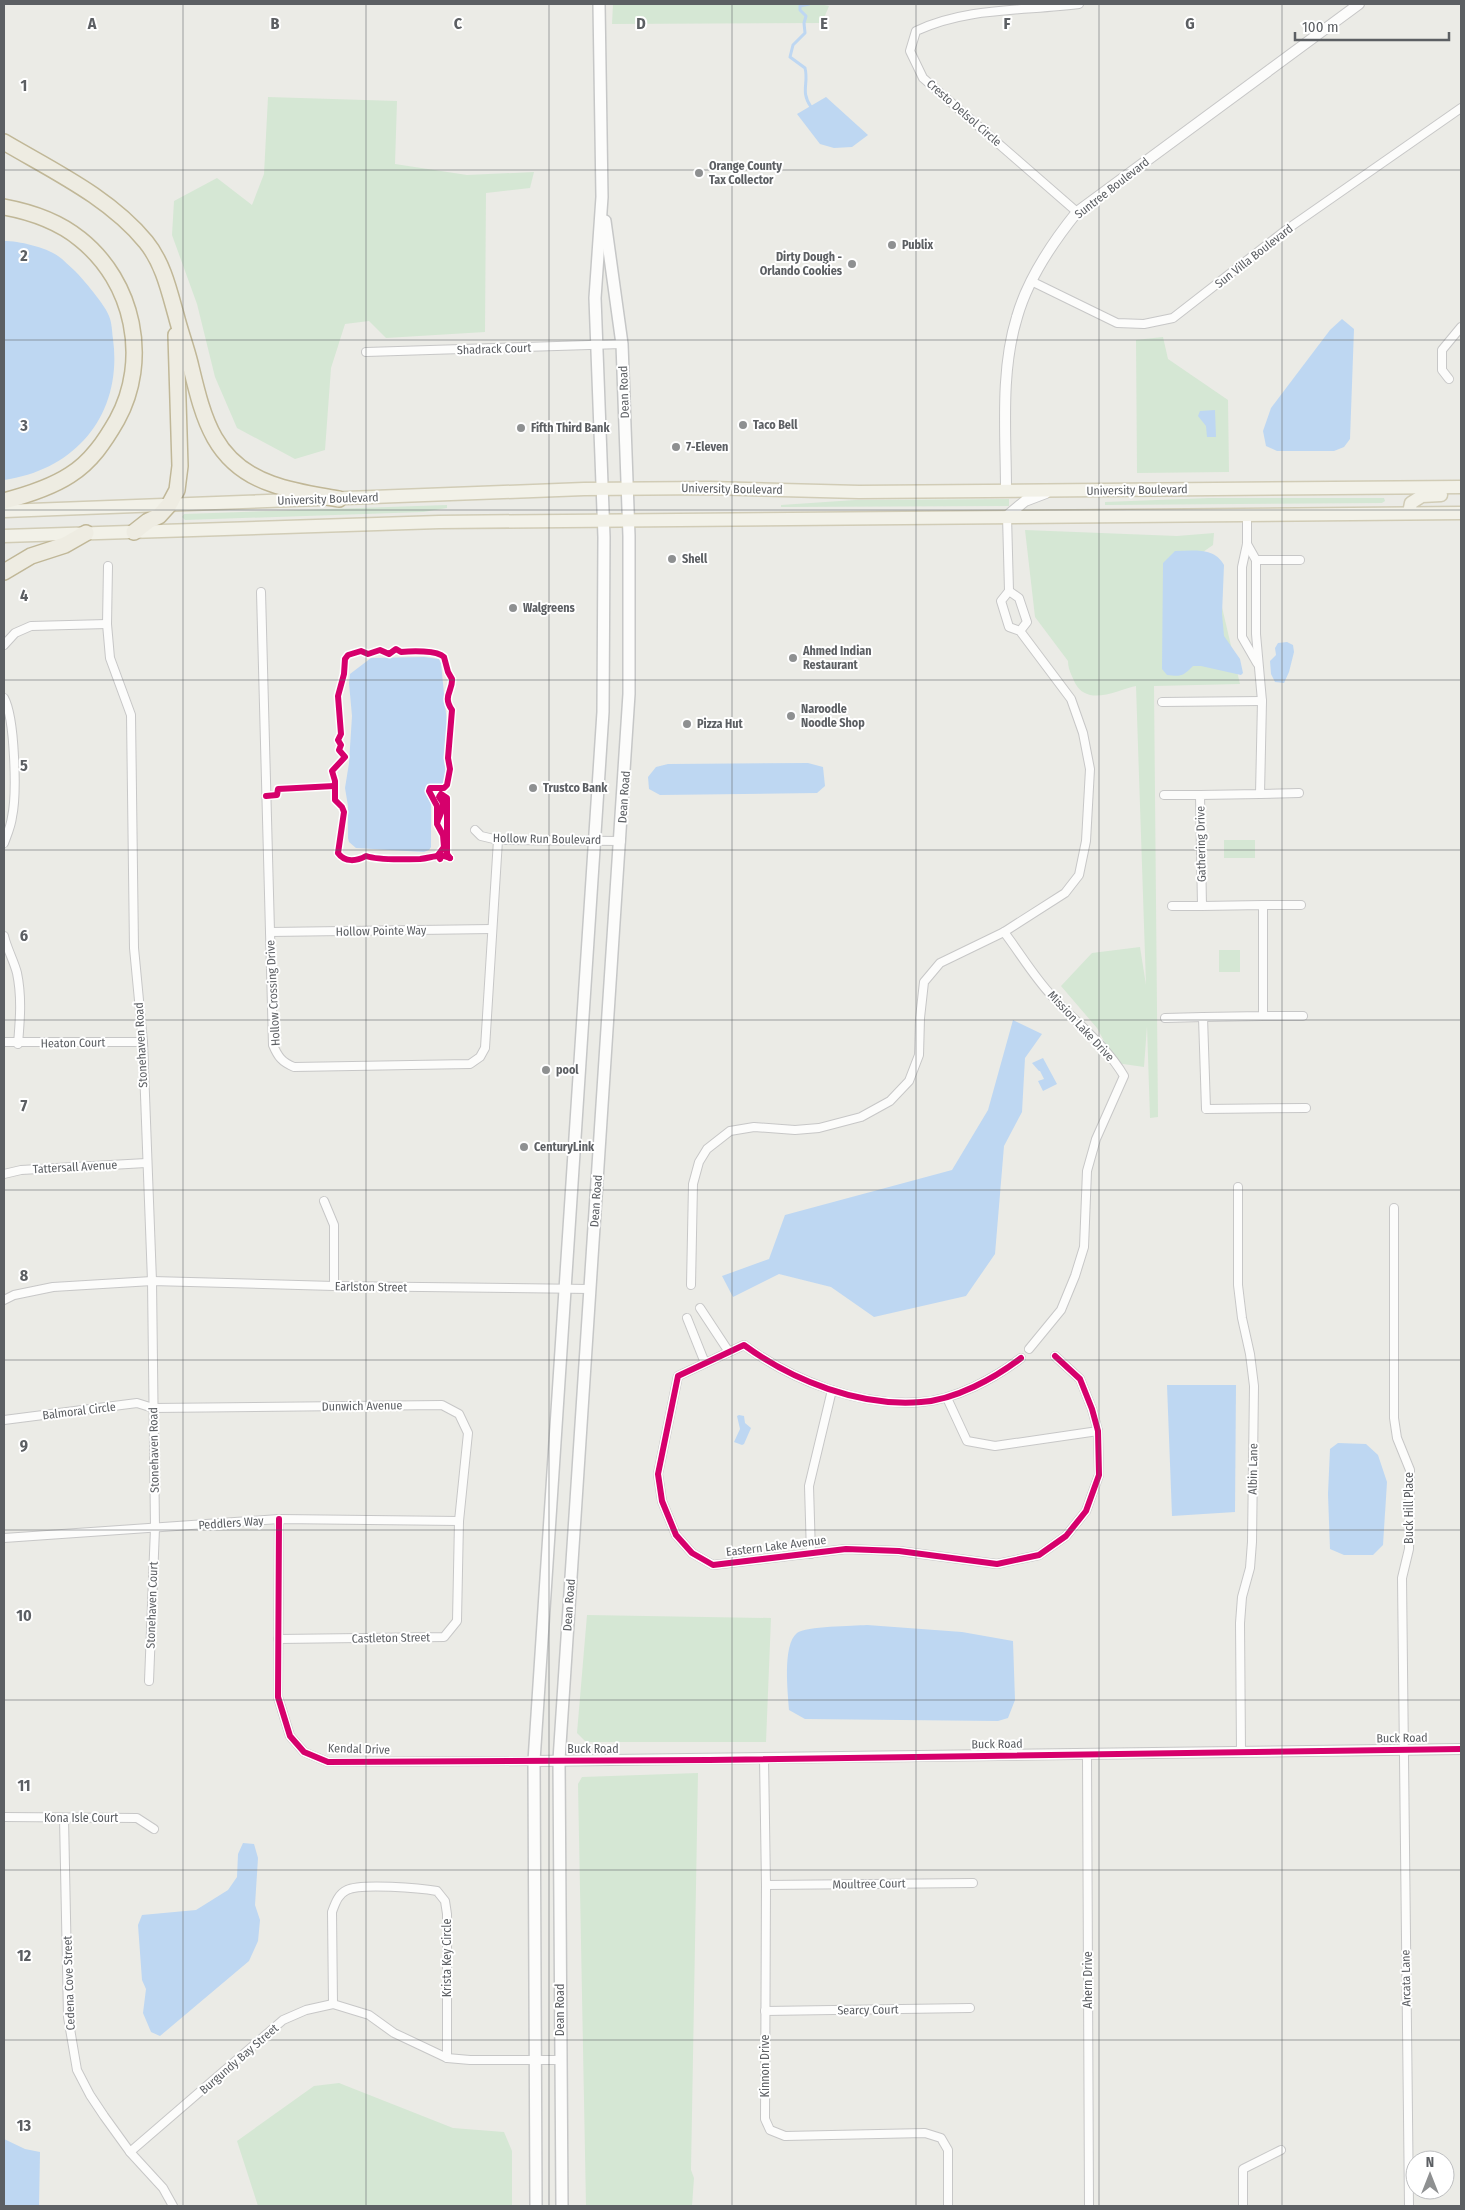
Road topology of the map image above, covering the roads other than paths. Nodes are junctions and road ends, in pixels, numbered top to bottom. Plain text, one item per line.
1 (599, 4) edge
2 (1079, 4) edge
3 (1359, 4) edge
4 (1461, 108) edge
5 (4, 142) edge
6 (602, 197) junction
7 (4, 207) edge
8 (1077, 212) junction
9 (1031, 281) junction
10 (175, 314) junction
11 (1461, 327) edge
12 (622, 344) junction
13 (597, 345) junction
14 (366, 352) dead end
15 (1449, 378) dead end
16 (1461, 487) edge
17 (602, 489) junction
18 (628, 489) junction
19 (1052, 490) junction
20 (1006, 491) junction
21 (1461, 493) edge
22 (339, 498) junction
23 (4, 501) edge
24 (169, 505) junction
25 (4, 511) edge
26 (1461, 513) edge
27 (1247, 514) junction
28 (1409, 514) junction
29 (1007, 516) junction
30 (603, 520) junction
31 (629, 520) junction
32 (134, 532) junction
33 (86, 533) junction
34 (4, 536) edge
35 (1247, 544) junction
36 (1256, 560) junction
37 (1300, 560) dead end
38 (108, 566) dead end
39 (4, 572) edge
40 (1009, 591) junction
41 (261, 592) dead end
42 (108, 624) junction
43 (1020, 630) junction
44 (4, 645) edge
45 (1258, 665) junction
46 (4, 698) edge
47 (1262, 701) junction
48 (1162, 702) dead end
49 (1299, 793) dead end
50 (1260, 794) junction
51 (1164, 795) dead end
52 (1200, 795) junction
53 (475, 830) dead end
54 (498, 840) junction
55 (596, 841) junction
56 (621, 841) junction
57 (4, 843) edge
58 (1263, 905) junction
59 (1301, 905) dead end
60 (1172, 906) dead end
61 (1202, 906) junction
62 (492, 930) junction
63 (270, 932) junction
64 (1004, 932) junction
65 (4, 936) edge
66 (1263, 1016) junction
67 (1303, 1016) dead end
68 (1203, 1017) junction
69 (1165, 1018) dead end
70 (4, 1042) edge
71 (143, 1042) junction
72 (18, 1044) junction
73 (1306, 1108) dead end
74 (146, 1163) junction
75 (4, 1174) edge
76 (1238, 1187) dead end
77 (324, 1201) dead end
78 (1394, 1208) dead end
79 (152, 1280) junction
80 (691, 1285) dead end
81 (334, 1286) junction
82 (590, 1288) junction
83 (565, 1289) junction
84 (4, 1300) edge
85 (700, 1308) dead end
86 (687, 1318) dead end
87 (1029, 1349) dead end
88 (729, 1352) junction
89 (1055, 1356) dead end
90 (1021, 1358) dead end
91 (705, 1364) junction
92 (832, 1390) junction
93 (947, 1398) junction
94 (153, 1408) junction
95 (4, 1420) edge
96 (1098, 1431) junction
97 (279, 1520) junction
98 (459, 1522) junction
99 (154, 1528) junction
100 (4, 1538) edge
101 (811, 1554) junction
102 (278, 1639) junction
103 (149, 1681) dead end
104 (1461, 1749) edge
105 (1403, 1750) junction
106 (1240, 1752) junction
107 (1087, 1754) junction
108 (764, 1758) junction
109 (559, 1760) junction
110 (534, 1761) junction
111 (4, 1817) edge
112 (64, 1818) junction
113 (154, 1829) dead end
114 (973, 1883) dead end
115 (766, 1885) junction
116 (333, 2004) junction
117 (970, 2008) dead end
118 (765, 2011) junction
119 (447, 2058) junction
120 (535, 2060) junction
121 (561, 2060) junction
122 (1281, 2150) dead end
123 (130, 2152) junction
124 (173, 2206) edge
125 (536, 2206) edge
126 (562, 2206) edge
127 (948, 2206) edge
128 (1089, 2206) edge
129 (1243, 2206) edge
130 (1409, 2206) edge

1 - 6 main road, Dean Road
2 - 8 street, Cresto Delsol Circle
3 - 8 street, Suntree Boulevard
4 - 9 street, Sun Villa Boulevard
5 - 10 highway
6 - 12 main road, Dean Road
6 - 13 main road, Dean Road
7 - 23 highway
8 - 9 street, Suntree Boulevard
9 - 20 street, Suntree Boulevard
10 - 22 highway
10 - 24 highway
11 - 15 street
12 - 13 street, Shadrack Court
12 - 18 main road, Dean Road
13 - 14 street, Shadrack Court
13 - 17 main road, Dean Road
16 - 19 main road, University Boulevard
17 - 18 main road, University Boulevard
17 - 22 main road, University Boulevard
17 - 30 main road, Dean Road
18 - 20 main road, University Boulevard
18 - 31 main road, Dean Road
19 - 20 main road, University Boulevard
19 - 29 street
21 - 28 main road
22 - 24 main road, University Boulevard
24 - 25 main road, University Boulevard
24 - 32 highway
26 - 28 main road, University Boulevard
27 - 28 main road, University Boulevard
27 - 29 main road, University Boulevard
27 - 35 street
29 - 31 main road, University Boulevard
29 - 40 street
30 - 31 main road, University Boulevard
30 - 32 main road, University Boulevard
30 - 55 main road, Dean Road
31 - 56 main road, Dean Road
32 - 33 main road, University Boulevard
33 - 34 main road, University Boulevard
33 - 39 highway
35 - 36 street
35 - 45 street
36 - 37 street
36 - 45 street
38 - 42 street, Stonehaven Road
40 - 43 street
40 - 43 street
41 - 63 street, Hollow Crossing Drive
42 - 44 street
42 - 71 street, Stonehaven Road
43 - 64 street
45 - 47 street
46 - 57 street
47 - 48 street
47 - 50 street
49 - 50 street, Gathering Drive
50 - 52 street, Gathering Drive
51 - 52 street
52 - 61 street, Gathering Drive
53 - 54 street, Hollow Run Boulevard
54 - 55 street, Hollow Run Boulevard
54 - 62 street, Hollow Crossing Drive
55 - 56 street, Hollow Run Boulevard
55 - 83 main road, Dean Road
56 - 82 main road, Dean Road
58 - 59 street
58 - 61 street
58 - 66 street
60 - 61 street
62 - 63 street, Hollow Pointe Way
62 - 63 street, Hollow Crossing Drive
64 - 80 street
64 - 87 street, Mission Lake Drive
65 - 72 street
66 - 67 street
66 - 68 street
68 - 69 street
68 - 73 street
70 - 72 street, Heaton Court
71 - 72 street, Heaton Court
71 - 74 street, Stonehaven Road
74 - 75 street, Tattersall Avenue
74 - 79 street, Stonehaven Road
76 - 106 street, Albin Lane
77 - 81 street
78 - 105 street, Buck Hill Place
79 - 81 street, Earlston Street
79 - 84 street
79 - 94 street, Stonehaven Road
81 - 83 street, Earlston Street
82 - 83 street, Earlston Street
82 - 109 main road, Dean Road
83 - 110 main road, Dean Road
85 - 88 street
86 - 91 street
88 - 91 street, Eastern Lake Avenue
88 - 92 street, Eastern Lake Avenue
89 - 96 street, Eastern Lake Avenue
90 - 93 street, Eastern Lake Avenue
91 - 101 street, Eastern Lake Avenue
92 - 93 street, Eastern Lake Avenue
92 - 101 street
93 - 96 street
94 - 95 street, Balmoral Circle
94 - 98 street, Dunwich Avenue
94 - 99 street, Stonehaven Road
96 - 101 street, Eastern Lake Avenue
97 - 98 street, Peddlers Way
97 - 99 street, Peddlers Way
97 - 102 street, Kendal Drive
98 - 102 street, Castleton Street
99 - 100 street, Peddlers Way
99 - 103 street, Stonehaven Court
102 - 110 street, Kendal Drive
104 - 105 street, Buck Road
105 - 106 street, Buck Road
105 - 130 street, Arcata Lane
106 - 107 street, Buck Road
107 - 108 street, Buck Road
107 - 128 street, Ahern Drive
108 - 109 street, Buck Road
108 - 115 street, Kinnon Drive
109 - 110 street, Buck Road
109 - 121 main road, Dean Road
110 - 120 main road, Dean Road
111 - 112 street, Kona Isle Court
112 - 113 street, Kona Isle Court
112 - 123 street, Cedena Cove Street
114 - 115 street, Moultree Court
115 - 118 street, Kinnon Drive
116 - 119 street, Burgundy Bay Street
116 - 119 street, Krista Key Circle
116 - 123 street, Burgundy Bay Street
117 - 118 street, Searcy Court
118 - 127 street, Kinnon Drive
119 - 120 street, Burgundy Bay Street
120 - 121 street, Burgundy Bay Street
120 - 125 main road, Dean Road
121 - 126 main road, Dean Road
122 - 129 street
123 - 124 street, Cedena Cove Street

